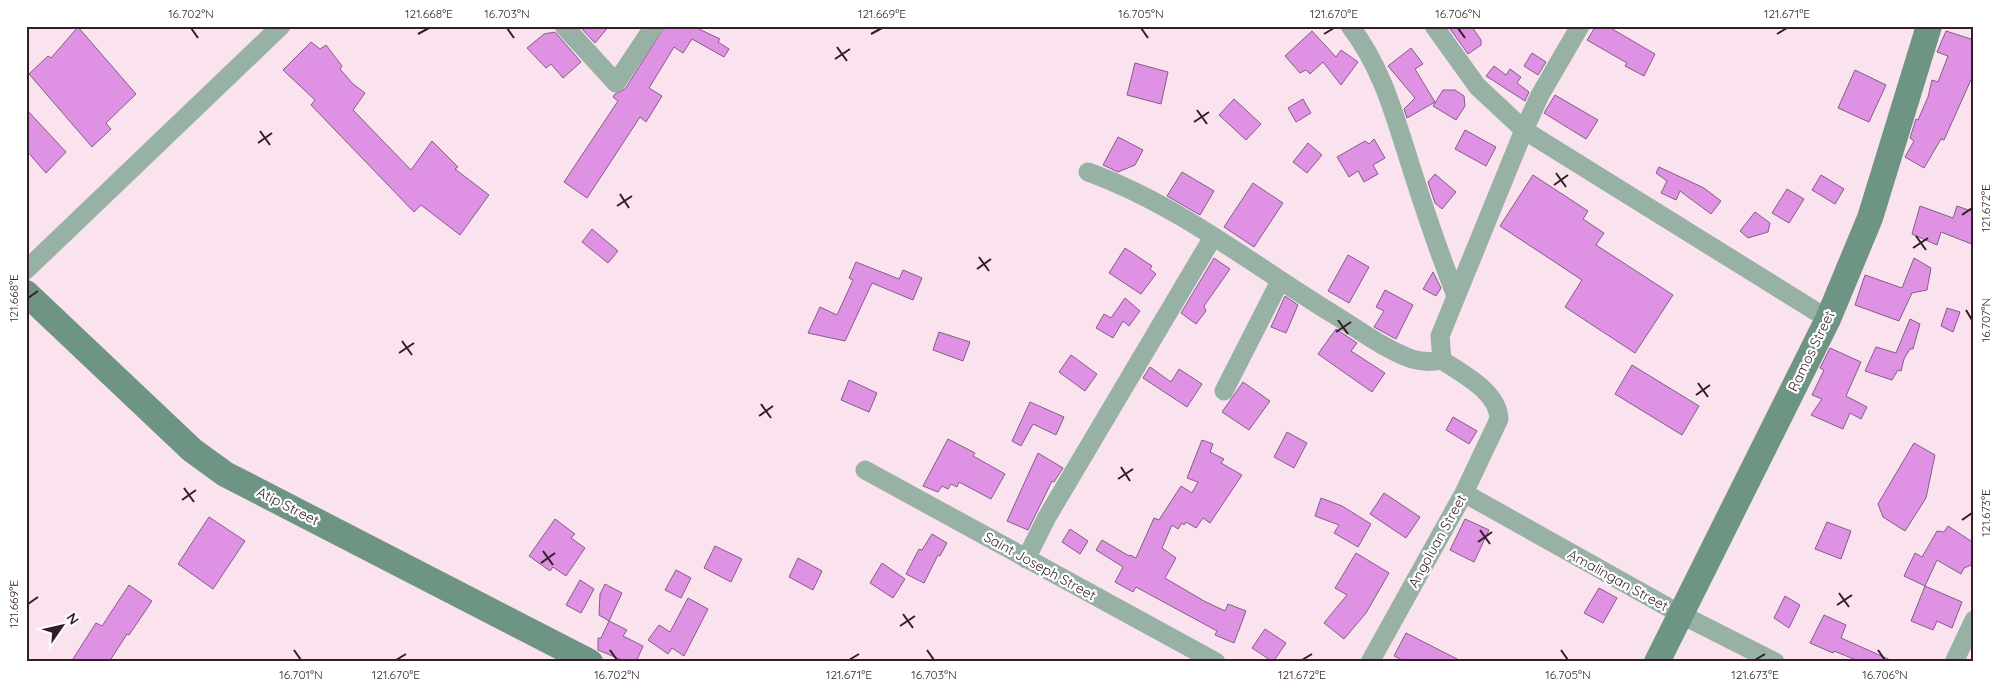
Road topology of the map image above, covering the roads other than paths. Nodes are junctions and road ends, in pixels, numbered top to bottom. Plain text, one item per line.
1 (281, 26) edge
2 (564, 26) edge
3 (654, 26) edge
4 (1350, 26) edge
5 (1434, 26) edge
6 (1580, 26) edge
7 (1929, 26) edge
8 (1524, 130) junction
9 (1088, 172) dead end
10 (1213, 237) junction
11 (26, 270) edge
12 (1280, 280) junction
13 (26, 293) edge
14 (1456, 296) junction
15 (1828, 319) junction
16 (1442, 360) junction
17 (1224, 391) dead end
18 (865, 470) dead end
19 (1464, 493) junction
20 (1026, 559) junction
21 (1680, 614) junction
22 (1974, 620) edge
23 (590, 662) edge
24 (1216, 662) edge
25 (1370, 662) edge
26 (1657, 662) edge
27 (1775, 662) edge
28 (1954, 662) edge

1 - 11 street
2 - 3 street
4 - 14 street
5 - 8 street
6 - 8 street
7 - 15 main road, Ramos Street
8 - 14 street
8 - 15 street
9 - 10 street
10 - 12 street
10 - 20 street
12 - 16 street
12 - 17 street
13 - 23 main road, Atip Street
14 - 16 street
15 - 21 main road, Ramos Street
16 - 19 street, Angoluan Street
18 - 20 street, Saint Joseph Street
19 - 21 street, Amalingan Street
19 - 25 street, Angoluan Street
20 - 24 street, Saint Joseph Street
21 - 26 main road, Ramos Street
21 - 27 street, Amalingan Street
22 - 28 street

